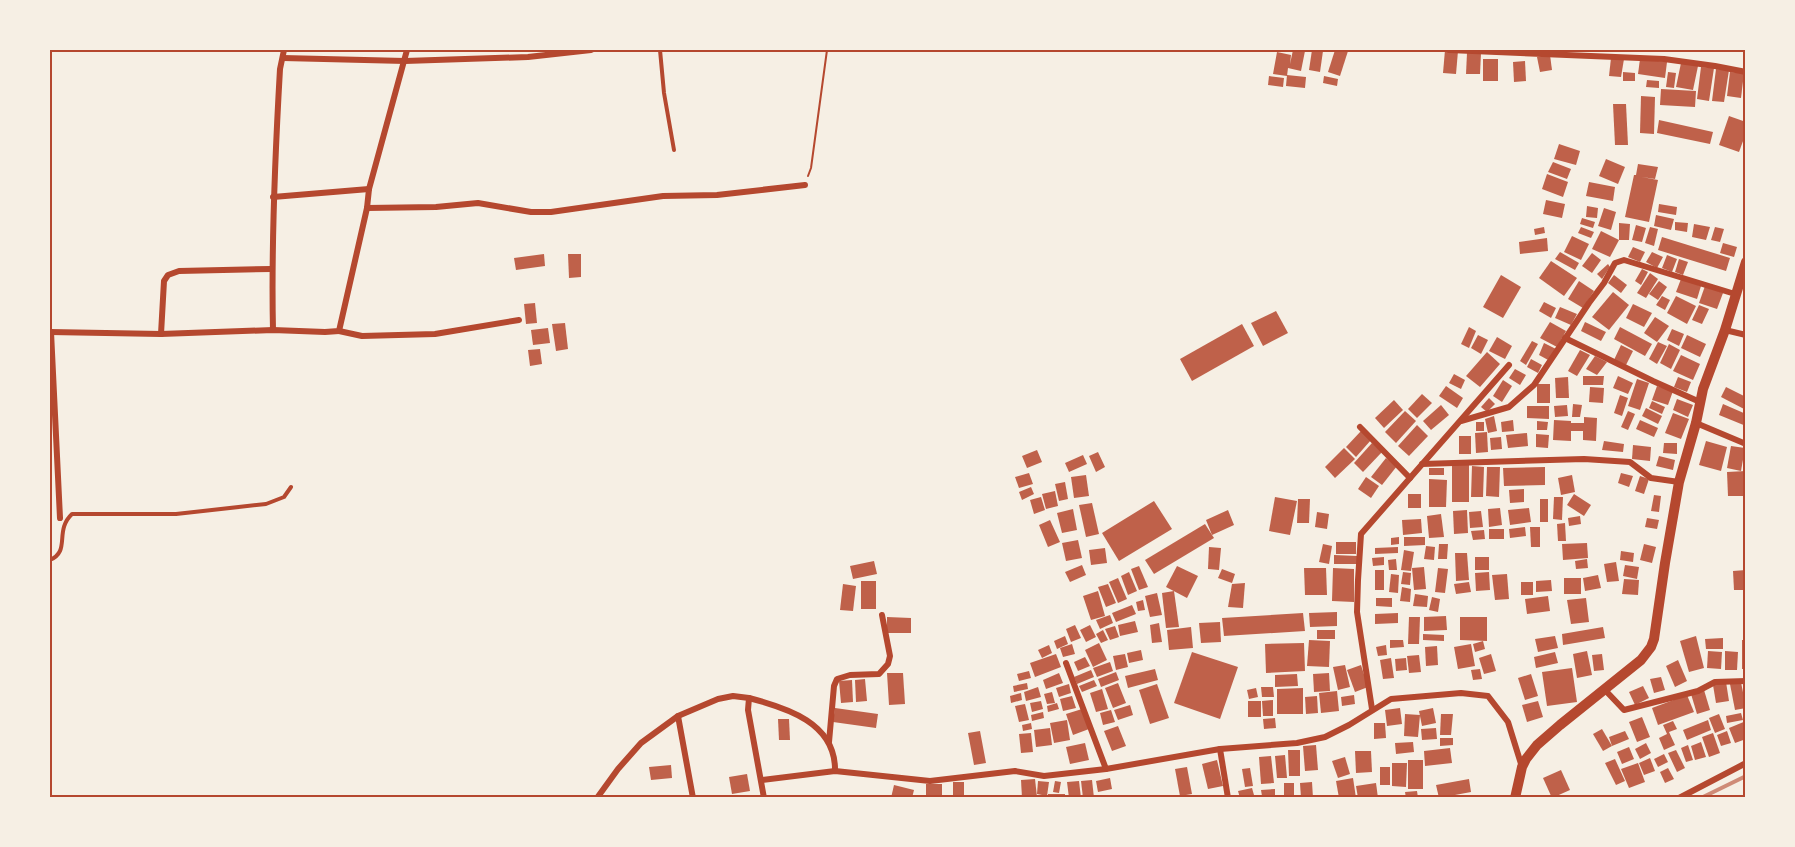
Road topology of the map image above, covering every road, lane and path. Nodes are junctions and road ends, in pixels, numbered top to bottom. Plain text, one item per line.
1 (284, 50) edge
2 (407, 50) edge
3 (591, 50) edge
4 (660, 50) edge
5 (827, 50) edge
6 (1449, 50) edge
7 (283, 58) junction
8 (405, 62) junction
9 (1746, 72) edge
10 (674, 150) dead end
11 (805, 185) joint
12 (369, 189) junction
13 (273, 197) junction
14 (367, 208) junction
15 (1746, 262) edge
16 (271, 269) junction
17 (1735, 294) junction
18 (519, 320) dead end
19 (273, 330) junction
20 (339, 330) junction
21 (1725, 330) junction
22 (50, 332) edge
23 (161, 334) junction
24 (1746, 335) edge
25 (1565, 338) junction
26 (1509, 365) dead end
27 (1700, 402) junction
28 (1460, 421) junction
29 (1696, 423) junction
30 (1360, 427) dead end
31 (1746, 444) edge
32 (50, 458) edge
33 (58, 458) junction
34 (1422, 464) junction
35 (1410, 478) junction
36 (1680, 482) junction
37 (291, 487) dead end
38 (60, 518) dead end
39 (50, 560) edge
40 (882, 615) dead end
41 (1066, 663) dead end
42 (1746, 681) edge
43 (1605, 690) junction
44 (749, 698) junction
45 (1372, 709) junction
46 (678, 716) junction
47 (829, 742) junction
48 (1220, 749) junction
49 (1746, 763) edge
50 (1522, 767) junction
51 (1106, 769) junction
52 (835, 771) junction
53 (762, 780) junction
54 (597, 798) edge
55 (693, 798) edge
56 (764, 798) edge
57 (1228, 798) edge
58 (1515, 798) edge
59 (1678, 798) edge

1 - 7 street
2 - 8 street
3 - 8 street
4 - 10 lane
5 - 11 path
6 - 9 street
7 - 8 street
7 - 13 street
8 - 12 street
11 - 14 street
12 - 13 street
12 - 14 street
13 - 16 street
14 - 20 street
15 - 17 main road
16 - 19 street
16 - 23 street
17 - 21 main road
17 - 25 street
18 - 20 street
19 - 20 street
19 - 23 street
21 - 24 street
21 - 27 main road
22 - 23 street
22 - 33 street
25 - 27 street
25 - 28 street
26 - 28 street
27 - 29 main road
28 - 34 street
29 - 31 street
29 - 36 main road
30 - 35 street
32 - 33 street
33 - 38 street
34 - 35 street
34 - 36 street
35 - 45 street
36 - 43 main road
37 - 39 lane
40 - 47 street
41 - 51 street
42 - 43 street
43 - 50 main road
44 - 46 street
44 - 47 street
44 - 53 street
45 - 48 street
45 - 50 street
46 - 54 street
46 - 55 street
47 - 52 street
48 - 51 street
48 - 57 street
49 - 59 street
50 - 58 main road
51 - 52 street
52 - 53 street
53 - 56 street

